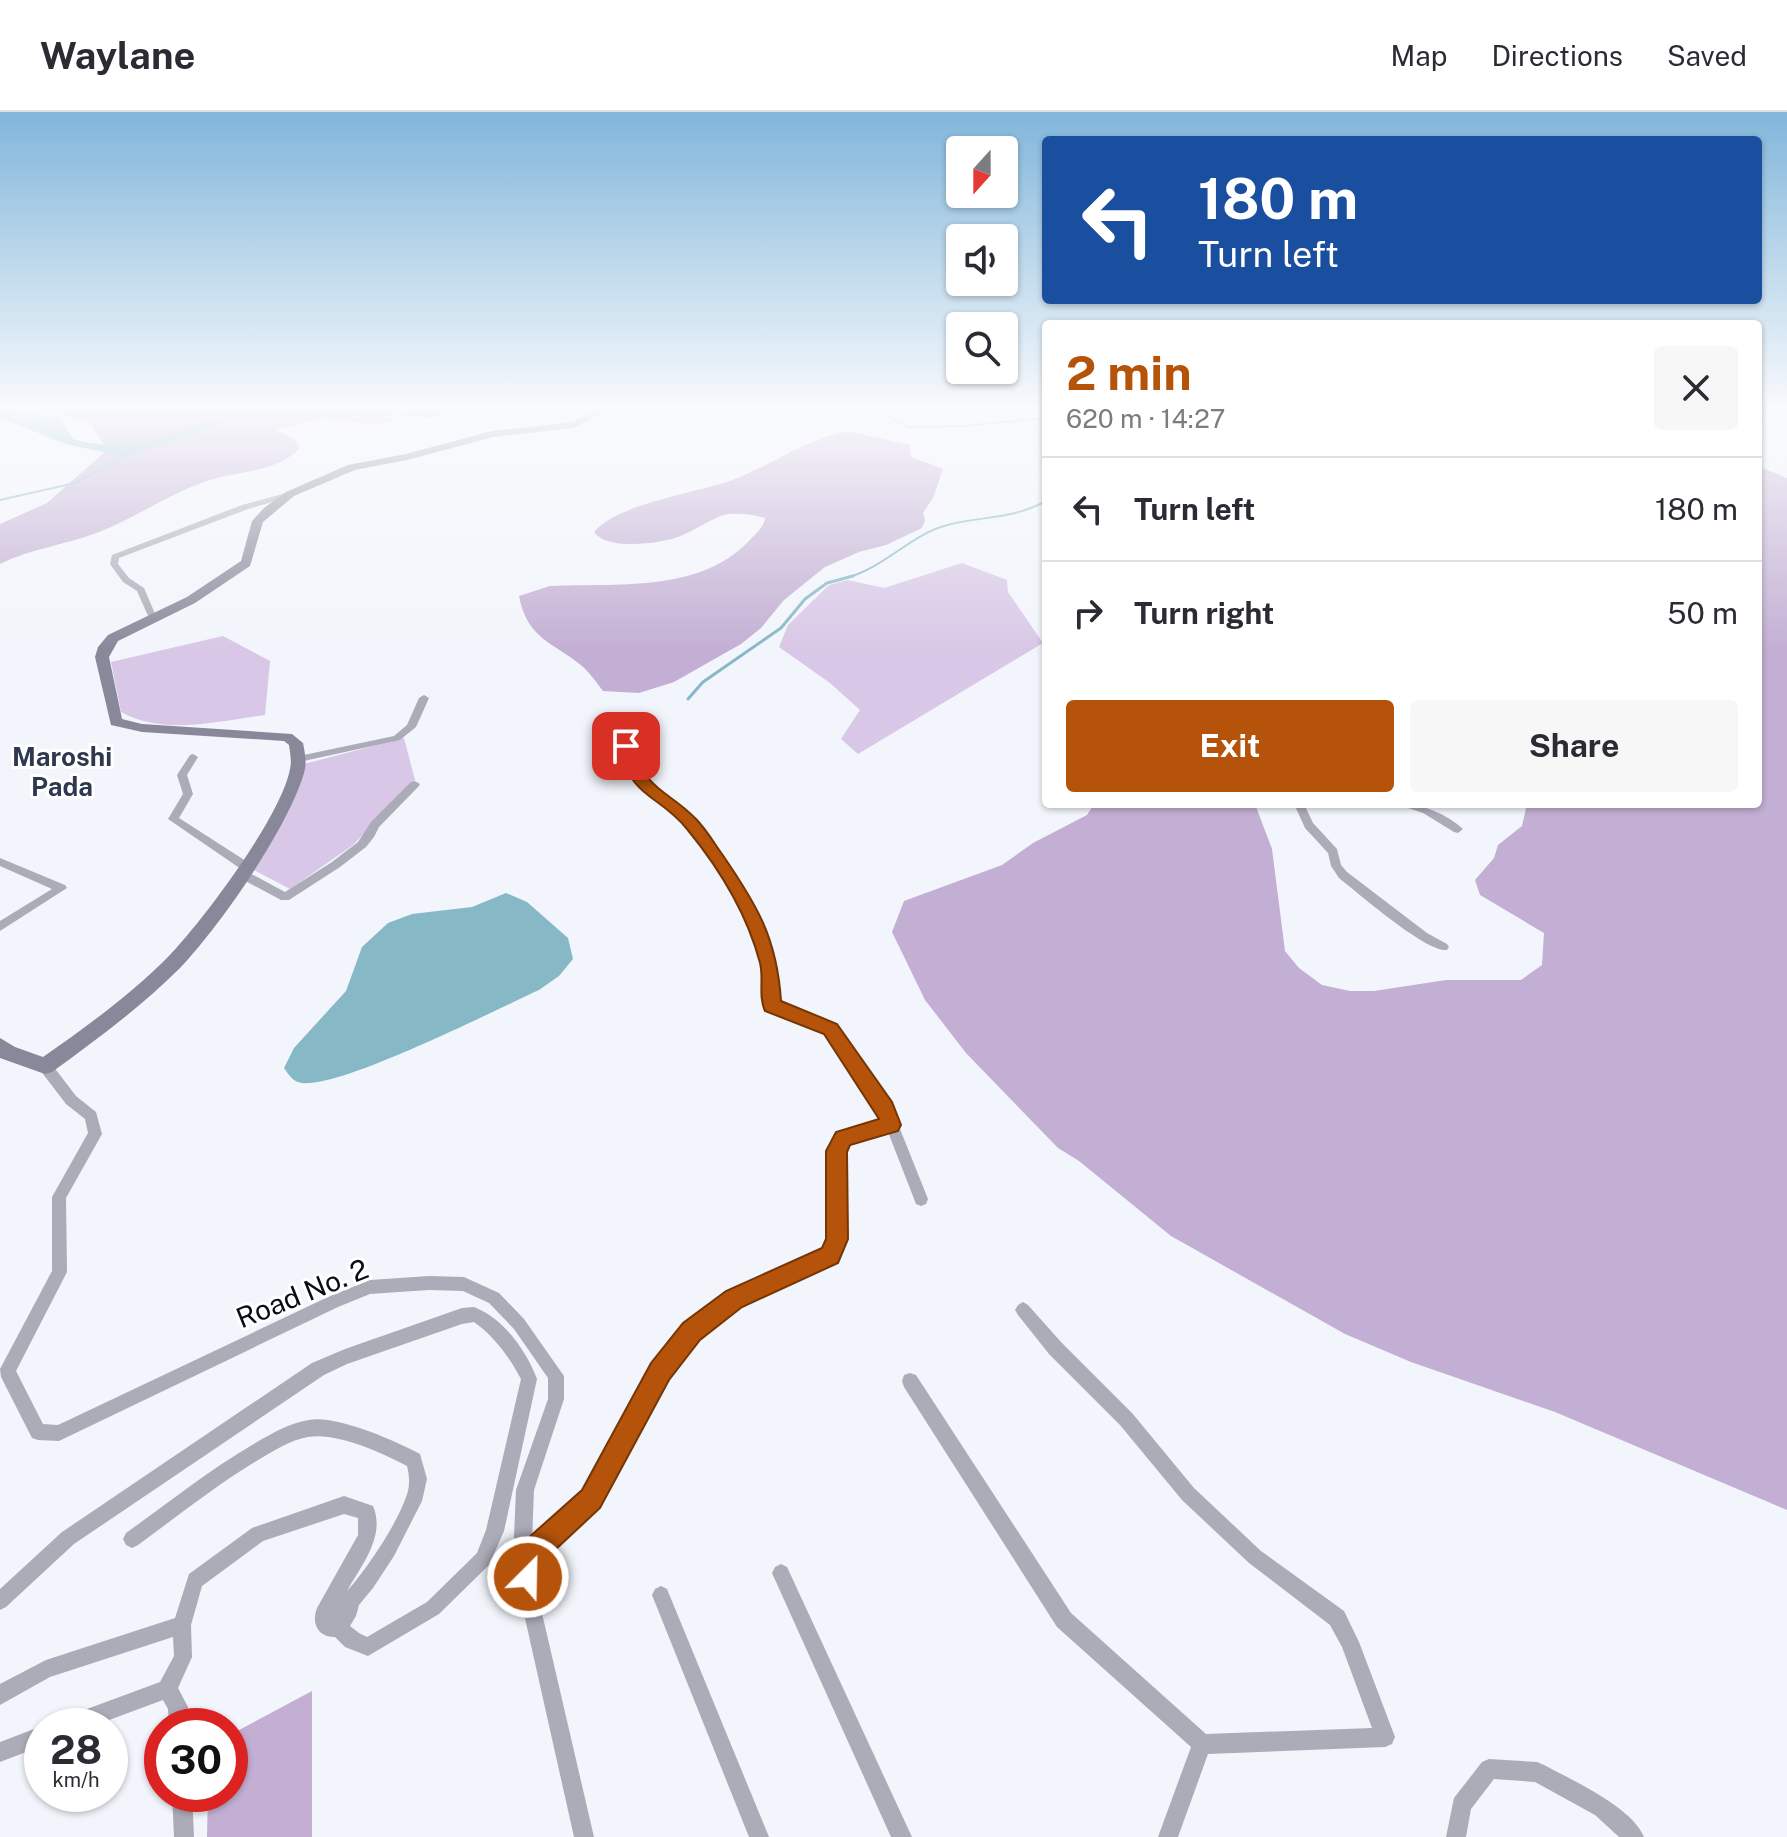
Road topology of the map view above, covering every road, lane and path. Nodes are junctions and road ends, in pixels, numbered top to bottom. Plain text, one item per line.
1 (301, 490) edge
2 (290, 494) junction
3 (152, 616) junction
4 (424, 698) dead end
5 (626, 746) dead end
6 (193, 757) dead end
7 (299, 759) junction
8 (415, 784) dead end
9 (1301, 808) edge
10 (1418, 808) edge
11 (1458, 829) dead end
12 (0, 862) edge
13 (242, 870) junction
14 (0, 927) edge
15 (1443, 947) dead end
16 (0, 1046) edge
17 (45, 1066) junction
18 (891, 1125) junction
19 (921, 1199) dead end
20 (1023, 1310) dead end
21 (910, 1381) dead end
22 (132, 1539) dead end
23 (527, 1558) junction
24 (781, 1573) dead end
25 (661, 1595) dead end
26 (0, 1601) edge
27 (342, 1601) junction
28 (182, 1625) junction
29 (167, 1689) junction
30 (0, 1695) edge
31 (116, 1708) edge
32 (178, 1708) edge
33 (24, 1743) edge
34 (1202, 1744) junction
35 (0, 1752) edge
36 (183, 1812) edge
37 (184, 1837) edge
38 (584, 1837) edge
39 (759, 1837) edge
40 (902, 1837) edge
41 (1168, 1837) edge
42 (1456, 1837) edge
43 (1634, 1837) edge

1 - 2 street
2 - 3 street
2 - 3 street
3 - 7 street
4 - 7 street
5 - 18 street
6 - 13 street
7 - 13 street
8 - 13 street
9 - 15 street
10 - 11 street
12 - 14 street
13 - 17 street
16 - 17 street
17 - 23 street, Road No. 2
18 - 19 street
18 - 23 street
20 - 34 street
21 - 34 street
22 - 27 street
23 - 38 street, Road No. 2
24 - 40 street
25 - 39 street
26 - 27 street
27 - 28 street
28 - 29 street
28 - 30 street
29 - 31 street
29 - 32 street
33 - 35 street
34 - 41 street
36 - 37 street
42 - 43 street

